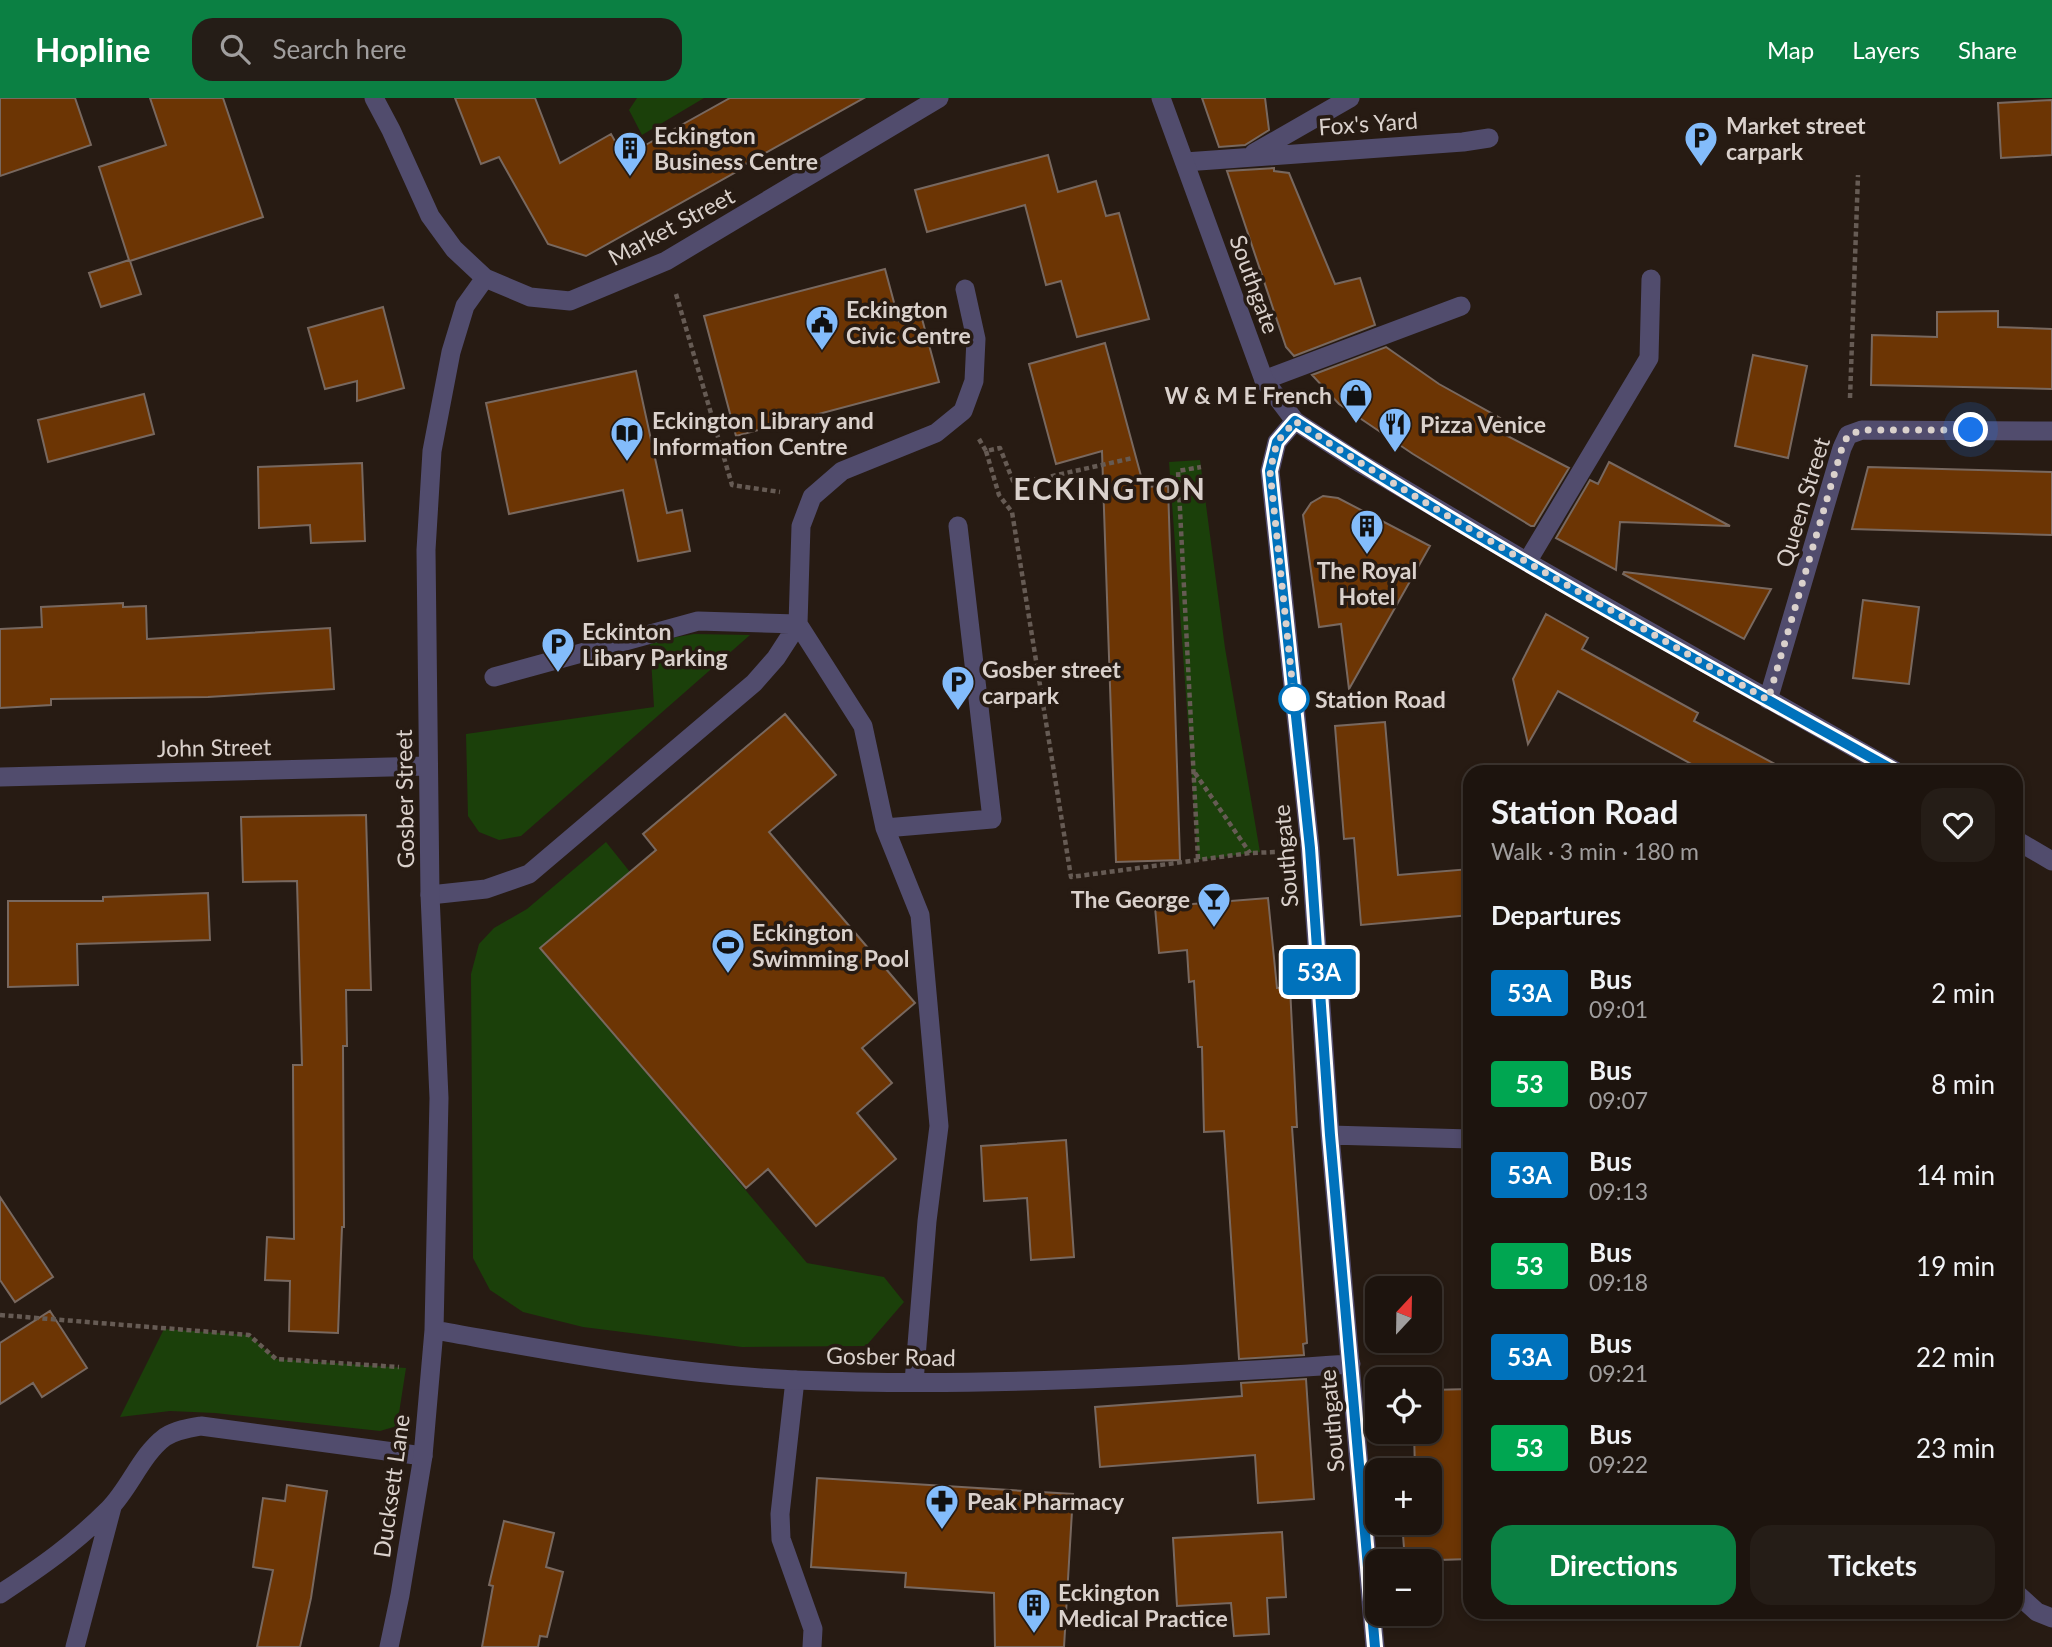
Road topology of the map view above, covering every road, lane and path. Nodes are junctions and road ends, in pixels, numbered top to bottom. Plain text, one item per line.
1 (374, 98) edge
2 (939, 98) edge
3 (1161, 98) edge
4 (1350, 98) edge
5 (1489, 138) dead end
6 (1250, 155) junction
7 (1185, 162) junction
8 (1858, 175) dead end
9 (666, 261) junction
10 (485, 278) junction
11 (1651, 279) dead end
12 (965, 289) dead end
13 (1461, 306) dead end
14 (1264, 380) junction
15 (963, 411) junction
16 (1295, 421) junction
17 (2052, 431) edge
18 (1848, 435) junction
19 (986, 451) junction
20 (1133, 458) dead end
21 (1201, 467) dead end
22 (812, 496) junction
23 (958, 526) dead end
24 (1527, 562) junction
25 (798, 624) junction
26 (494, 677) dead end
27 (1768, 700) junction
28 (1884, 765) edge
29 (428, 766) junction
30 (1194, 771) junction
31 (0, 777) edge
32 (885, 828) junction
33 (2023, 844) edge
34 (1310, 848) junction
35 (1250, 853) junction
36 (1198, 860) junction
37 (2052, 861) edge
38 (429, 895) junction
39 (1330, 1135) junction
40 (1463, 1139) edge
41 (0, 1315) edge
42 (434, 1330) junction
43 (1351, 1364) junction
44 (431, 1369) junction
45 (795, 1380) junction
46 (914, 1382) junction
47 (423, 1456) junction
48 (112, 1507) junction
49 (0, 1594) edge
50 (2023, 1599) edge
51 (2052, 1618) edge
52 (75, 1647) edge
53 (389, 1647) edge
54 (812, 1647) edge
55 (1375, 1647) edge

1 - 10 street, Market Street
2 - 9 street, Market Street
3 - 7 street, Southgate
4 - 6 street, Fox's Yard
5 - 6 street, Fox's Yard
6 - 7 street, Fox's Yard
7 - 14 street, Southgate
8 - 18 path
9 - 10 street, Market Street
9 - 22 path
10 - 29 street, Gosber Street
11 - 24 street
12 - 15 street
13 - 14 street
14 - 16 street, Southgate
15 - 19 path
15 - 22 street
16 - 24 street
16 - 34 street, Southgate
17 - 18 street, Queen Street
18 - 27 street, Queen Street
19 - 20 path
19 - 36 path
21 - 30 path
22 - 25 street
23 - 32 street
24 - 27 street
25 - 26 street
25 - 32 street
25 - 38 street
27 - 28 street
29 - 31 street, John Street
29 - 38 street, Gosber Street
30 - 35 path
30 - 36 path
32 - 46 street
33 - 37 street
34 - 35 path
34 - 39 street, Southgate
35 - 36 path
38 - 42 street, Gosber Street
39 - 40 street
39 - 43 street, Southgate
41 - 44 path
42 - 44 street, Ducksett Lane
42 - 45 street, Gosber Road
43 - 46 street, Gosber Road
43 - 55 street, Southgate
44 - 47 street, Ducksett Lane
45 - 46 street, Gosber Road
45 - 54 street
47 - 48 street
47 - 53 street, Ducksett Lane
48 - 49 street
48 - 52 street
50 - 51 street

